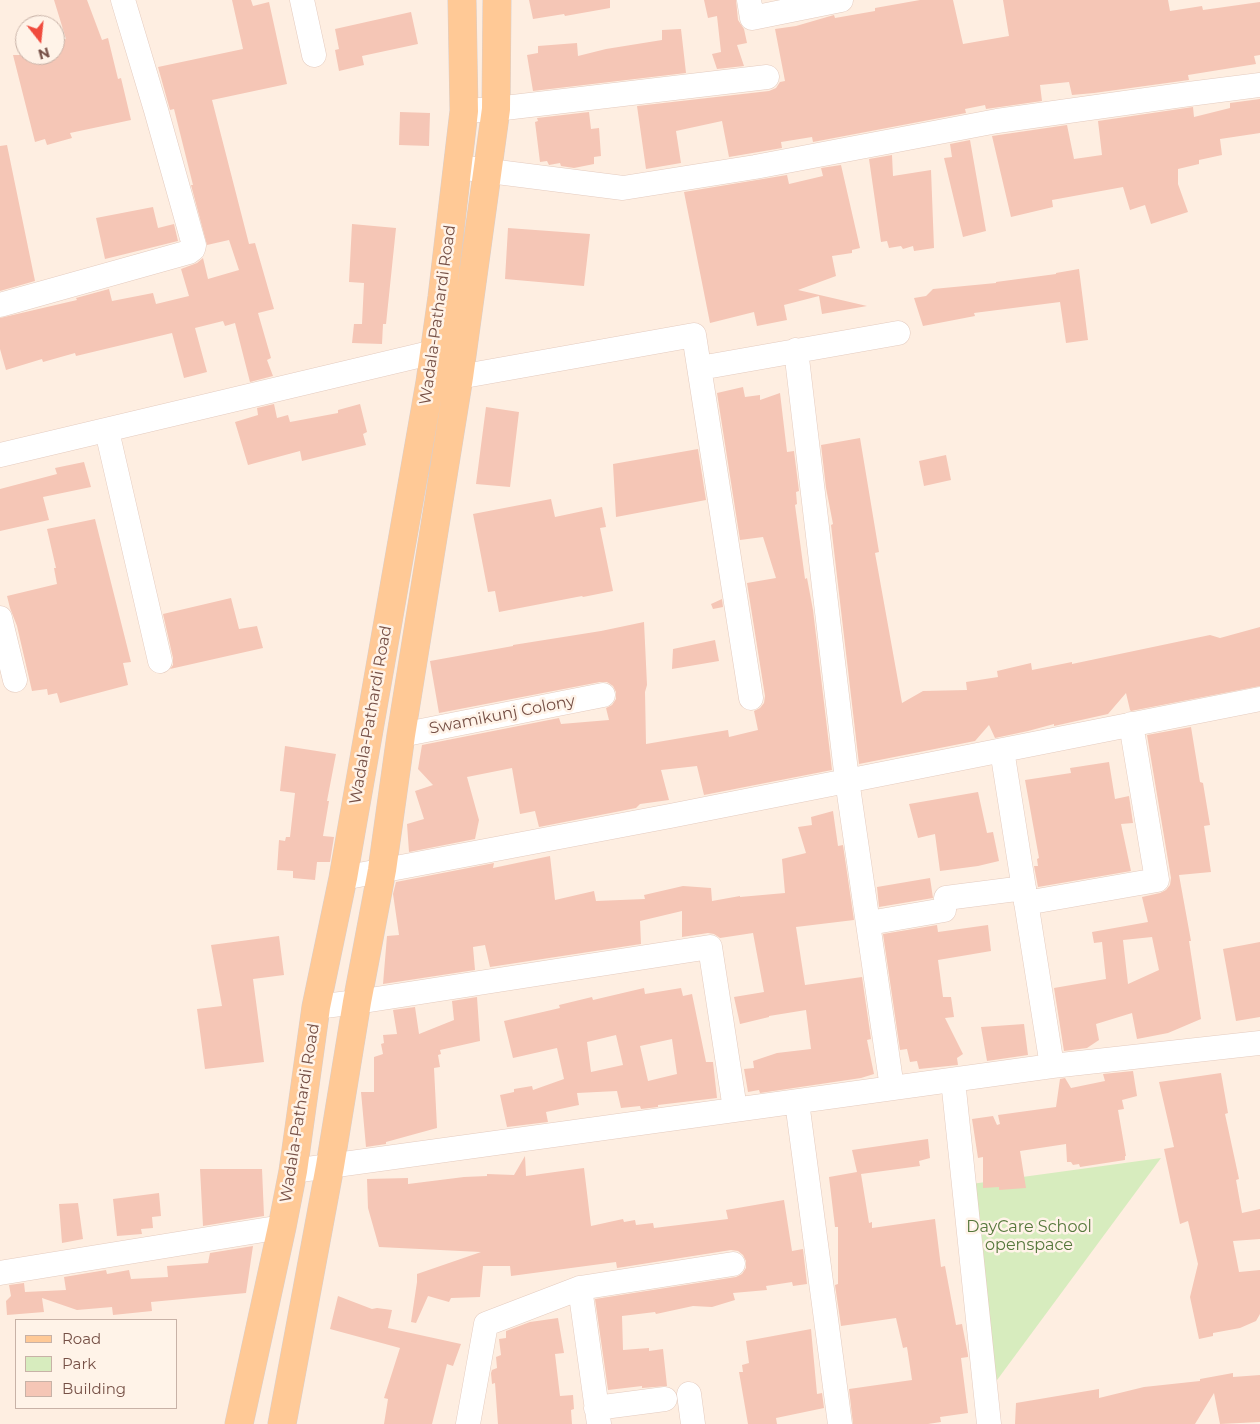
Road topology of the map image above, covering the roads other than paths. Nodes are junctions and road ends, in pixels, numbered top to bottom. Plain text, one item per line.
1 (123, 0) edge
2 (302, 0) edge
3 (462, 0) edge
4 (497, 0) edge
5 (749, 0) edge
6 (841, 0) edge
7 (314, 55) dead end
8 (767, 77) dead end
9 (1260, 86) edge
10 (496, 110) junction
11 (464, 111) junction
12 (458, 167) junction
13 (487, 170) junction
14 (0, 305) edge
15 (898, 333) dead end
16 (464, 344) junction
17 (796, 350) junction
18 (435, 352) junction
19 (700, 368) junction
20 (459, 377) junction
21 (430, 382) junction
22 (107, 431) junction
23 (0, 455) edge
24 (0, 618) edge
25 (160, 661) dead end
26 (15, 680) dead end
27 (603, 695) dead end
28 (751, 698) dead end
29 (1260, 698) edge
30 (1131, 724) junction
31 (401, 735) junction
32 (1002, 750) junction
33 (846, 780) junction
34 (382, 870) junction
35 (343, 878) junction
36 (1025, 895) junction
37 (869, 923) junction
38 (357, 1002) junction
39 (316, 1007) junction
40 (1260, 1043) edge
41 (1052, 1066) junction
42 (953, 1080) junction
43 (892, 1088) junction
44 (797, 1102) junction
45 (735, 1109) junction
46 (330, 1166) junction
47 (293, 1172) junction
48 (282, 1227) junction
49 (734, 1264) dead end
50 (0, 1273) edge
51 (580, 1288) junction
52 (689, 1394) dead end
53 (665, 1399) dead end
54 (598, 1416) edge
55 (239, 1424) edge
56 (282, 1424) edge
57 (468, 1424) edge
58 (693, 1424) edge
59 (840, 1424) edge
60 (989, 1424) edge

1 - 14 street
2 - 7 street
3 - 11 main road, Wadala-Pathardi Road
4 - 10 main road, Wadala-Pathardi Road
5 - 6 street
8 - 10 street
9 - 13 street
10 - 11 street
10 - 13 main road, Wadala-Pathardi Road
11 - 12 main road, Wadala-Pathardi Road
12 - 13 street
12 - 18 main road, Wadala-Pathardi Road
13 - 16 main road, Wadala-Pathardi Road
15 - 17 street
16 - 18 street
16 - 20 main road, Wadala-Pathardi Road
17 - 19 street
17 - 33 street
18 - 21 main road, Wadala-Pathardi Road
18 - 22 street
19 - 20 street
19 - 28 street
20 - 21 street
20 - 31 main road, Wadala-Pathardi Road
21 - 35 main road, Wadala-Pathardi Road
22 - 23 street
22 - 25 street
24 - 26 street
27 - 31 street, Swamikunj Colony
29 - 30 street
30 - 32 street
30 - 36 street
31 - 34 main road, Wadala-Pathardi Road
32 - 33 street
32 - 36 street
33 - 34 street
33 - 37 street
34 - 35 street
34 - 38 main road, Wadala-Pathardi Road
35 - 39 main road, Wadala-Pathardi Road
36 - 37 street
36 - 41 street
37 - 43 street
38 - 39 street
38 - 45 street
38 - 46 main road, Wadala-Pathardi Road
39 - 47 main road, Wadala-Pathardi Road
40 - 41 street
41 - 42 street
42 - 43 street
42 - 60 street
43 - 44 street
44 - 45 street
44 - 59 street
45 - 46 street
46 - 47 street
46 - 56 main road, Wadala-Pathardi Road
47 - 48 main road, Wadala-Pathardi Road
48 - 50 street
48 - 55 main road, Wadala-Pathardi Road
49 - 51 street
51 - 54 street
51 - 57 street
52 - 58 street
53 - 54 street

